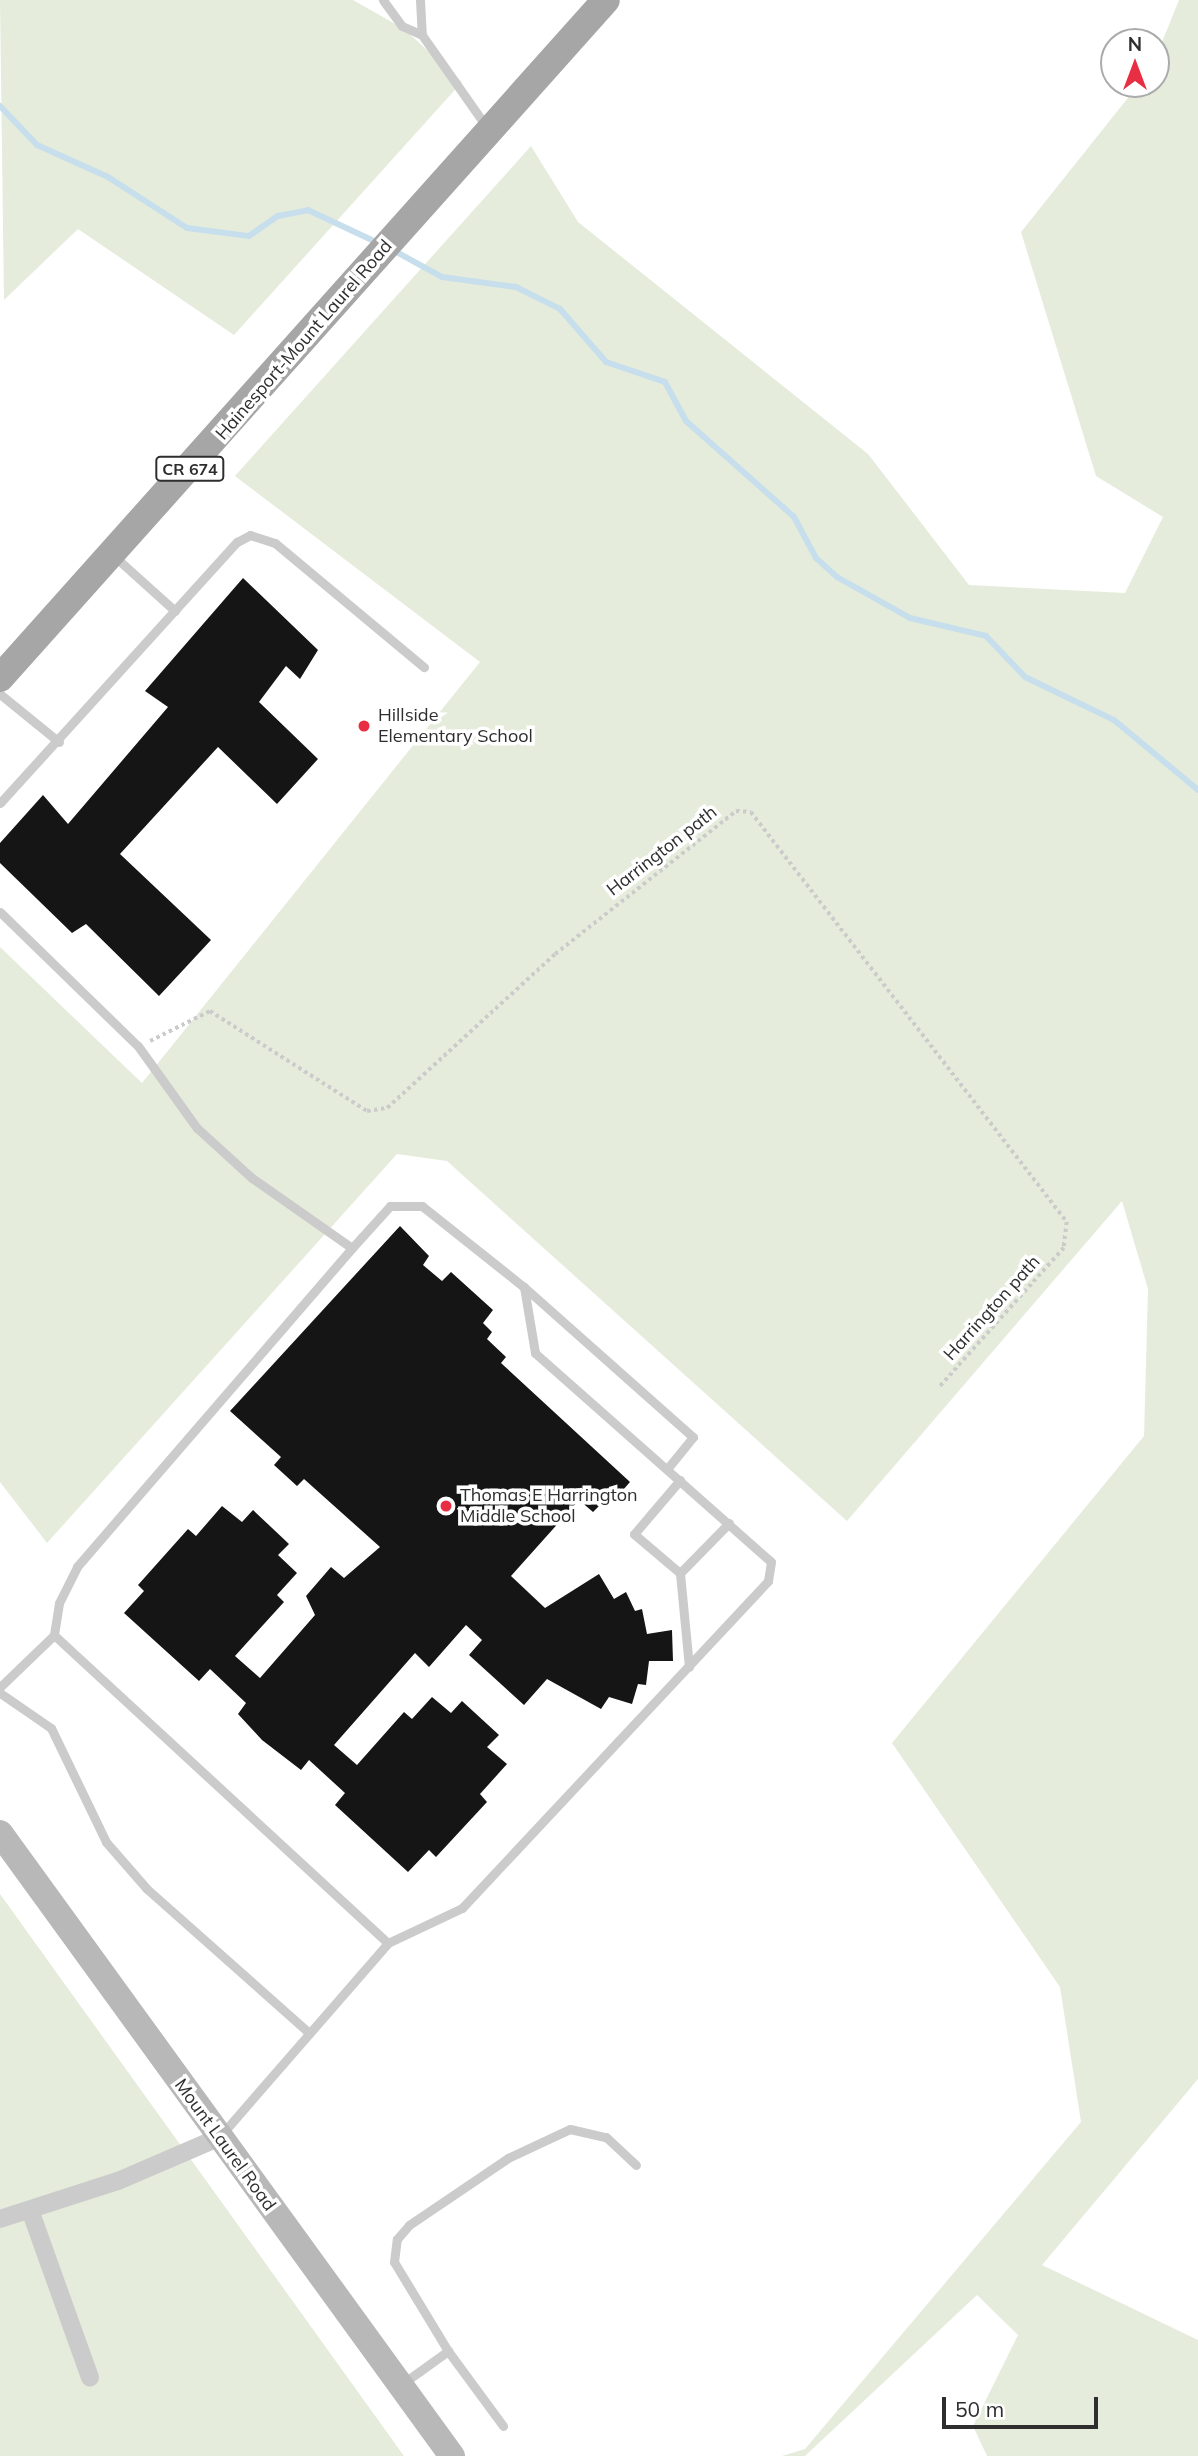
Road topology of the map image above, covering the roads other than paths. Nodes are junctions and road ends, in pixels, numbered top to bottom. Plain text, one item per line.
1 (382, 0) edge
2 (420, 0) edge
3 (606, 0) edge
4 (422, 35) junction
5 (489, 131) junction
6 (113, 555) junction
7 (175, 611) junction
8 (424, 667) dead end
9 (0, 678) edge
10 (0, 694) edge
11 (59, 742) junction
12 (0, 803) edge
13 (0, 912) edge
14 (352, 1248) junction
15 (524, 1287) junction
16 (667, 1469) junction
17 (680, 1480) junction
18 (729, 1522) junction
19 (680, 1573) junction
20 (54, 1635) junction
21 (689, 1667) junction
22 (0, 1687) edge
23 (0, 1693) edge
24 (0, 1833) edge
25 (388, 1942) junction
26 (309, 2033) junction
27 (218, 2138) junction
28 (636, 2165) dead end
29 (30, 2210) junction
30 (0, 2220) edge
31 (448, 2351) junction
32 (90, 2378) dead end
33 (400, 2385) junction
34 (503, 2426) dead end
35 (452, 2456) edge

1 - 4 lane
2 - 4 lane
3 - 5 main road, Hainesport-Mount Laurel Road / CR 674
4 - 5 lane
5 - 6 main road, Hainesport-Mount Laurel Road / CR 674
6 - 7 lane
6 - 9 main road, Hainesport-Mount Laurel Road / CR 674
7 - 8 lane
7 - 11 lane
10 - 11 lane
11 - 12 lane
13 - 14 lane
14 - 15 lane
14 - 20 lane
15 - 16 lane
15 - 16 lane
16 - 17 lane
17 - 18 lane
17 - 19 lane
18 - 19 lane
18 - 21 lane
19 - 21 lane
20 - 22 lane
20 - 25 lane
21 - 25 lane
23 - 26 lane
24 - 27 main road, Mount Laurel Road
25 - 26 lane
26 - 27 lane
27 - 29 street
27 - 33 main road, Mount Laurel Road
28 - 31 lane
29 - 30 street
29 - 32 street
31 - 33 lane
31 - 34 lane
33 - 35 main road, Mount Laurel Road

